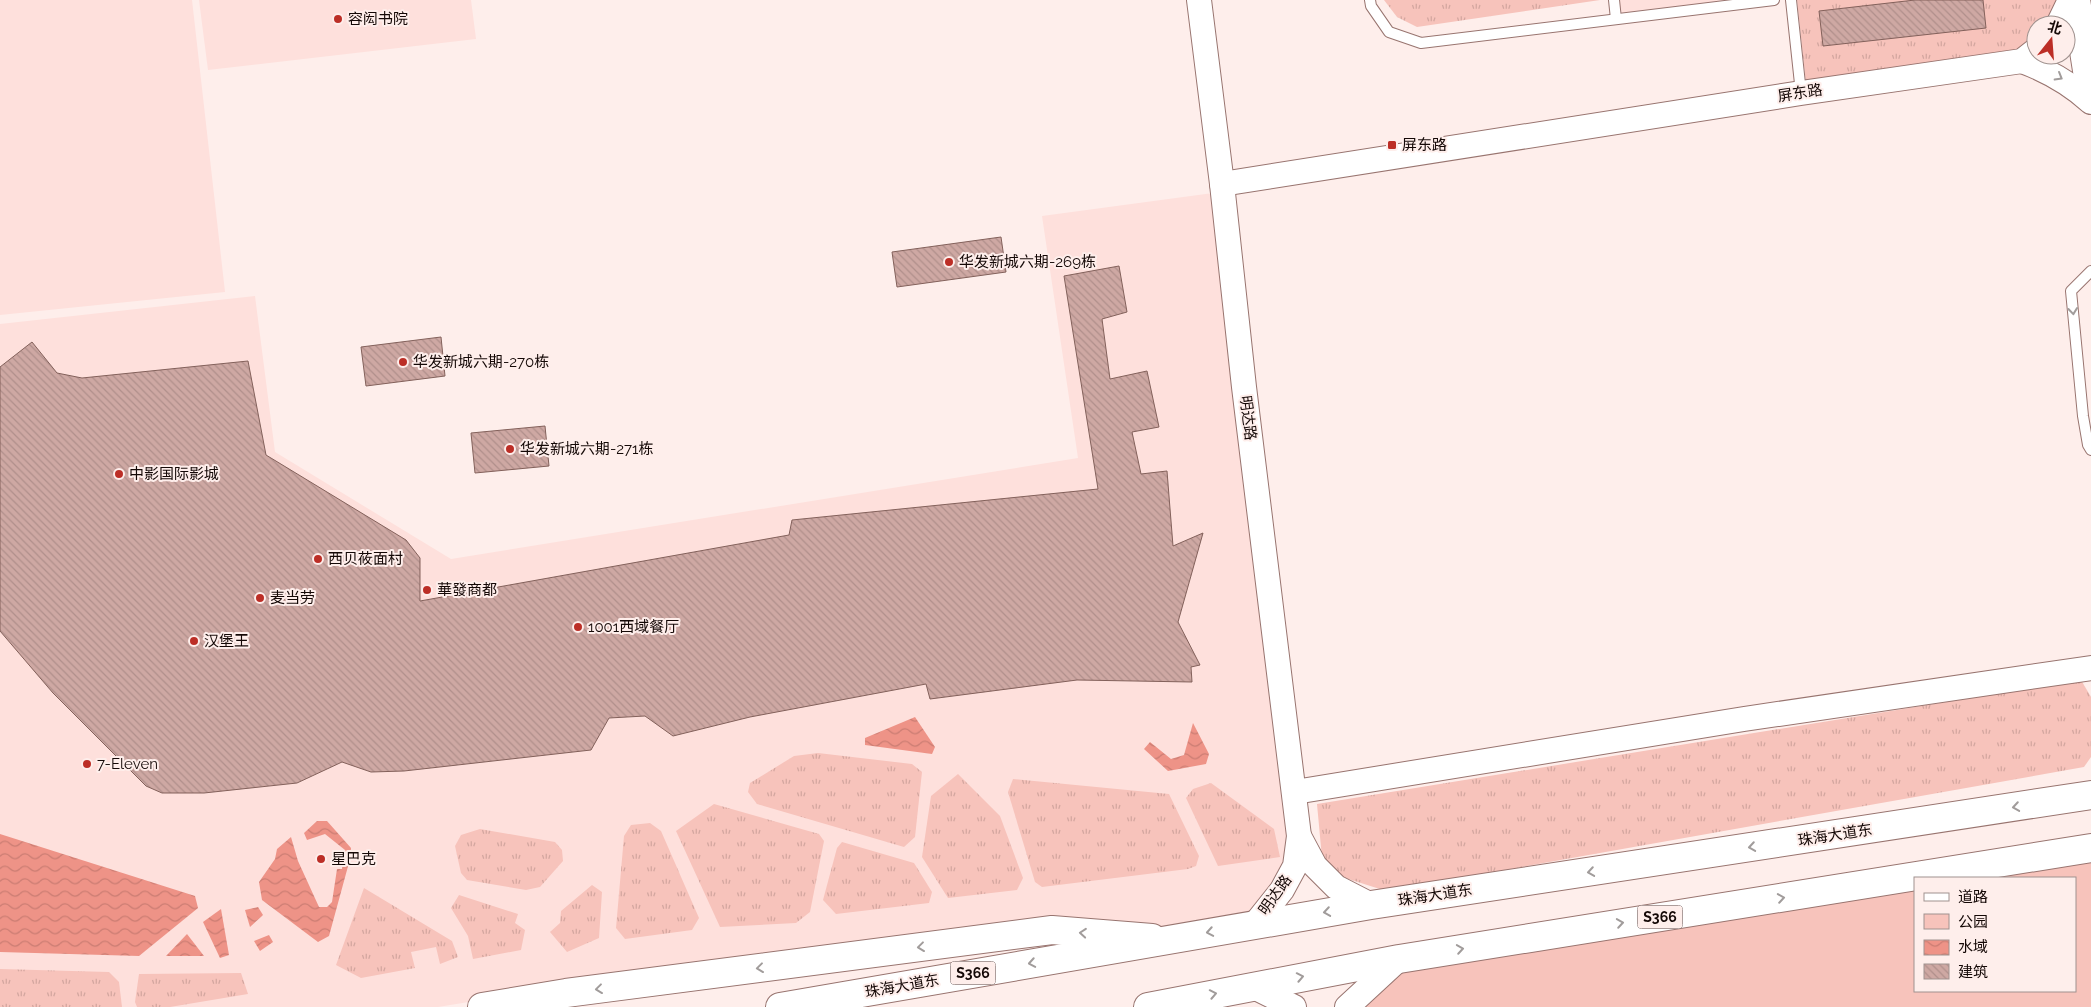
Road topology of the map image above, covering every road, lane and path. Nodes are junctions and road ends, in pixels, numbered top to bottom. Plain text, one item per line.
1 (1199, 0) edge
2 (1370, 0) edge
3 (1614, 0) edge
4 (1774, 0) edge
5 (1791, 0) edge
6 (2070, 0) edge
7 (2076, 0) edge
8 (2063, 15) edge
9 (1616, 19) junction
10 (2026, 56) edge
11 (2040, 65) edge
12 (1801, 93) junction
13 (2091, 96) edge
14 (2091, 102) edge
15 (1222, 184) junction
16 (2091, 271) edge
17 (2091, 450) edge
18 (2091, 668) edge
19 (2091, 784) edge
20 (1295, 792) junction
21 (2091, 795) edge
22 (2065, 800) junction
23 (1299, 836) junction
24 (2083, 851) edge
25 (1918, 877) edge
26 (1914, 878) edge
27 (1371, 905) junction
28 (1255, 924) junction
29 (1166, 939) junction
30 (1399, 959) junction
31 (1252, 986) junction
32 (482, 1007) edge
33 (780, 1007) edge
34 (1148, 1007) edge
35 (1294, 1007) edge
36 (1347, 1007) edge

1 - 15 street, 明达路
2 - 9 lane
3 - 9 lane
4 - 9 lane
5 - 12 lane
6 - 8 street
7 - 13 main road
10 - 12 street, 屏东路
11 -> 14 street, 屏东路
12 - 15 street, 屏东路
15 - 20 street, 明达路
16 -> 17 lane
18 - 20 street
19 - 22 main road
20 - 23 street, 明达路
21 - 22 main road, 珠海大道东 / S366
22 -> 27 main road, 珠海大道东 / S366
23 - 27 street, 明达路
23 - 28 street, 明达路
25 -> 24 main road, S366
30 -> 26 main road, S366
27 -> 28 main road, 珠海大道东 / S366
28 -> 29 main road, 珠海大道东 / S366
29 -> 32 main road
29 -> 33 main road, 珠海大道东 / S366
31 -> 30 main road, S366
30 - 36 street
34 -> 31 main road, S366
31 - 35 street

